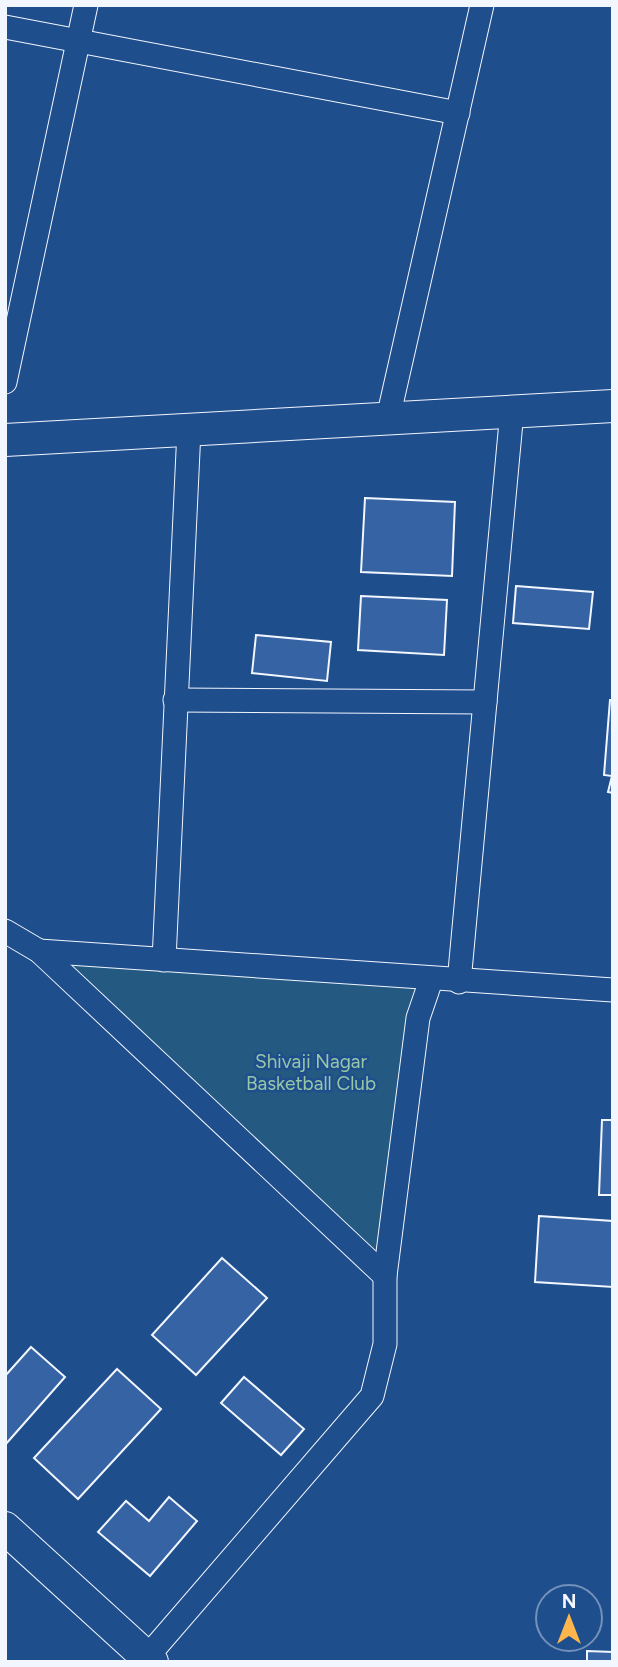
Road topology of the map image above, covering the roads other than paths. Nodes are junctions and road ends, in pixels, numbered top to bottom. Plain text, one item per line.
1 (86, 5) edge
2 (482, 5) edge
3 (5, 27) edge
4 (79, 41) junction
5 (458, 113) junction
6 (14, 308) edge
7 (5, 382) edge
8 (613, 406) edge
9 (512, 411) junction
10 (388, 418) junction
11 (189, 430) junction
12 (5, 440) edge
13 (175, 700) junction
14 (485, 702) junction
15 (5, 930) edge
16 (39, 951) junction
17 (164, 960) junction
18 (431, 980) junction
19 (459, 982) junction
20 (613, 990) edge
21 (385, 1276) junction
22 (5, 1528) edge
23 (150, 1659) edge

1 - 4 street
2 - 5 street
3 - 4 street
4 - 5 street
4 - 6 street
5 - 10 street
6 - 7 street
8 - 9 street
9 - 10 street
9 - 14 street
10 - 11 street
11 - 12 street
11 - 13 street
13 - 14 street
13 - 17 street
14 - 19 street
15 - 16 street
16 - 17 street
16 - 21 street
17 - 18 street
18 - 19 street
18 - 21 street
19 - 20 street
21 - 23 street
22 - 23 street

